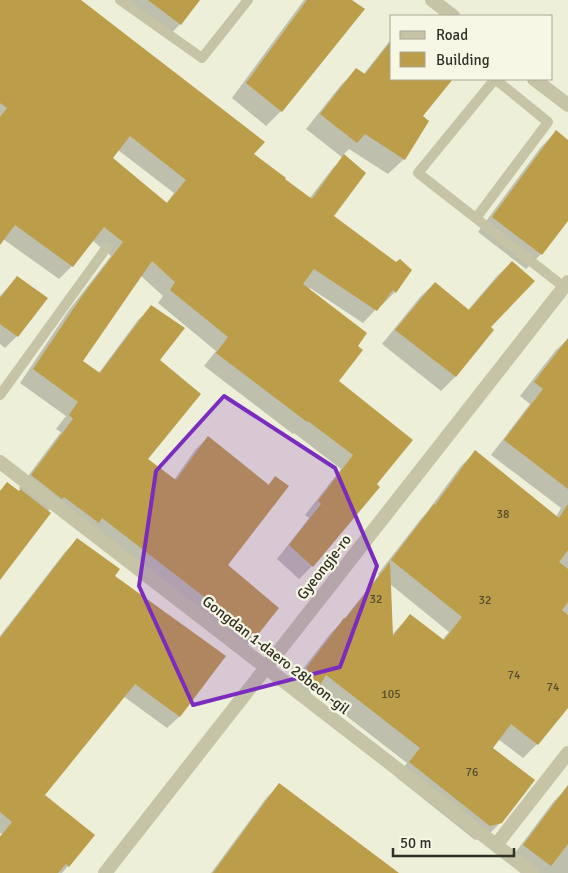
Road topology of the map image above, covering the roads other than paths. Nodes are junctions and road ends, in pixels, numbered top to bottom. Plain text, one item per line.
1 (120, 0) edge
2 (248, 0) edge
3 (432, 0) edge
4 (452, 15) edge
5 (494, 80) edge
6 (496, 80) edge
7 (535, 80) edge
8 (568, 105) edge
9 (476, 218) junction
10 (107, 247) dead end
11 (566, 284) edge
12 (0, 395) edge
13 (0, 462) edge
14 (266, 667) junction
15 (568, 752) edge
16 (496, 845) junction
17 (105, 873) edge
18 (532, 873) edge

1 - 2 lane
3 - 4 street
5 - 9 lane
6 - 9 lane
7 - 8 street
9 - 11 lane
10 - 12 lane
11 - 14 street, Gyeongje-ro
13 - 14 street, Gongdan 1-daero 28beon-gil
14 - 16 street, Gongdan 1-daero 28beon-gil
14 - 17 street, Gyeongje-ro
15 - 16 street
16 - 18 street, Gongdan 1-daero 28beon-gil

